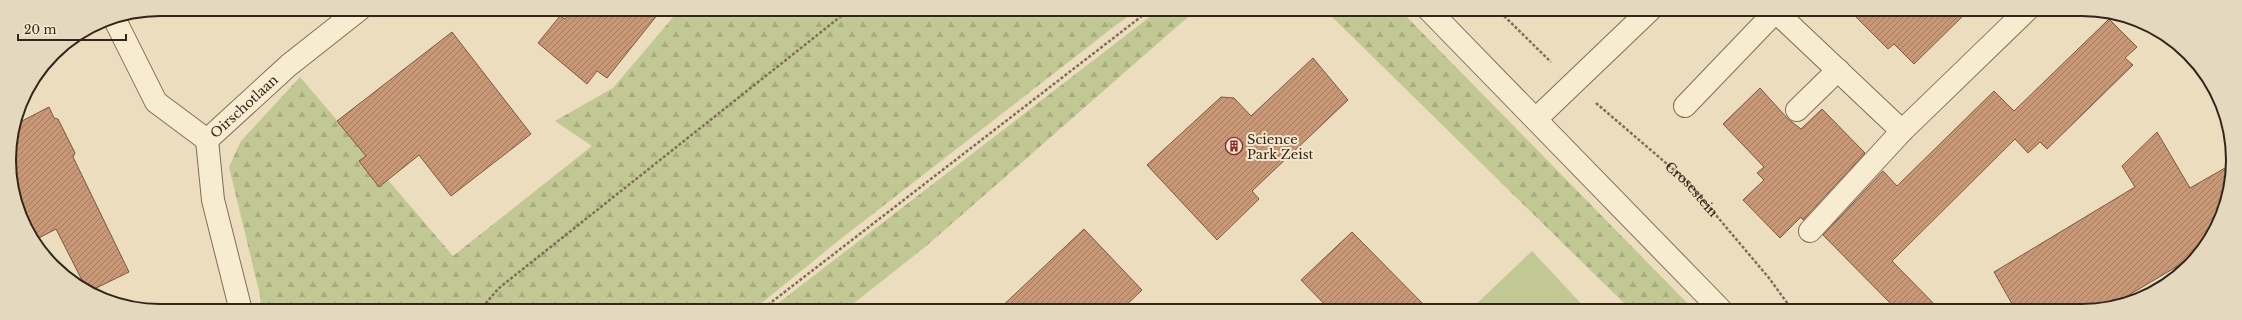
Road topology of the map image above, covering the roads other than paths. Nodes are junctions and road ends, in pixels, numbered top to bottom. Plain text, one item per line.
1 (351, 16) edge
2 (1435, 16) edge
3 (1644, 16) edge
4 (1769, 16) edge
5 (1779, 16) edge
6 (2021, 16) edge
7 (117, 23) edge
8 (1838, 70) junction
9 (1685, 106) dead end
10 (1797, 110) dead end
11 (1536, 119) junction
12 (1902, 131) junction
13 (207, 140) junction
14 (1810, 231) dead end
15 (239, 304) edge
16 (1715, 304) edge

1 - 13 street, Oirschotlaan
2 - 11 street
3 - 11 street
4 - 9 street
5 - 8 street
6 - 12 street
7 - 13 street
8 - 10 street
8 - 12 street
11 - 16 street
12 - 14 street
13 - 15 street, Oirschotlaan

